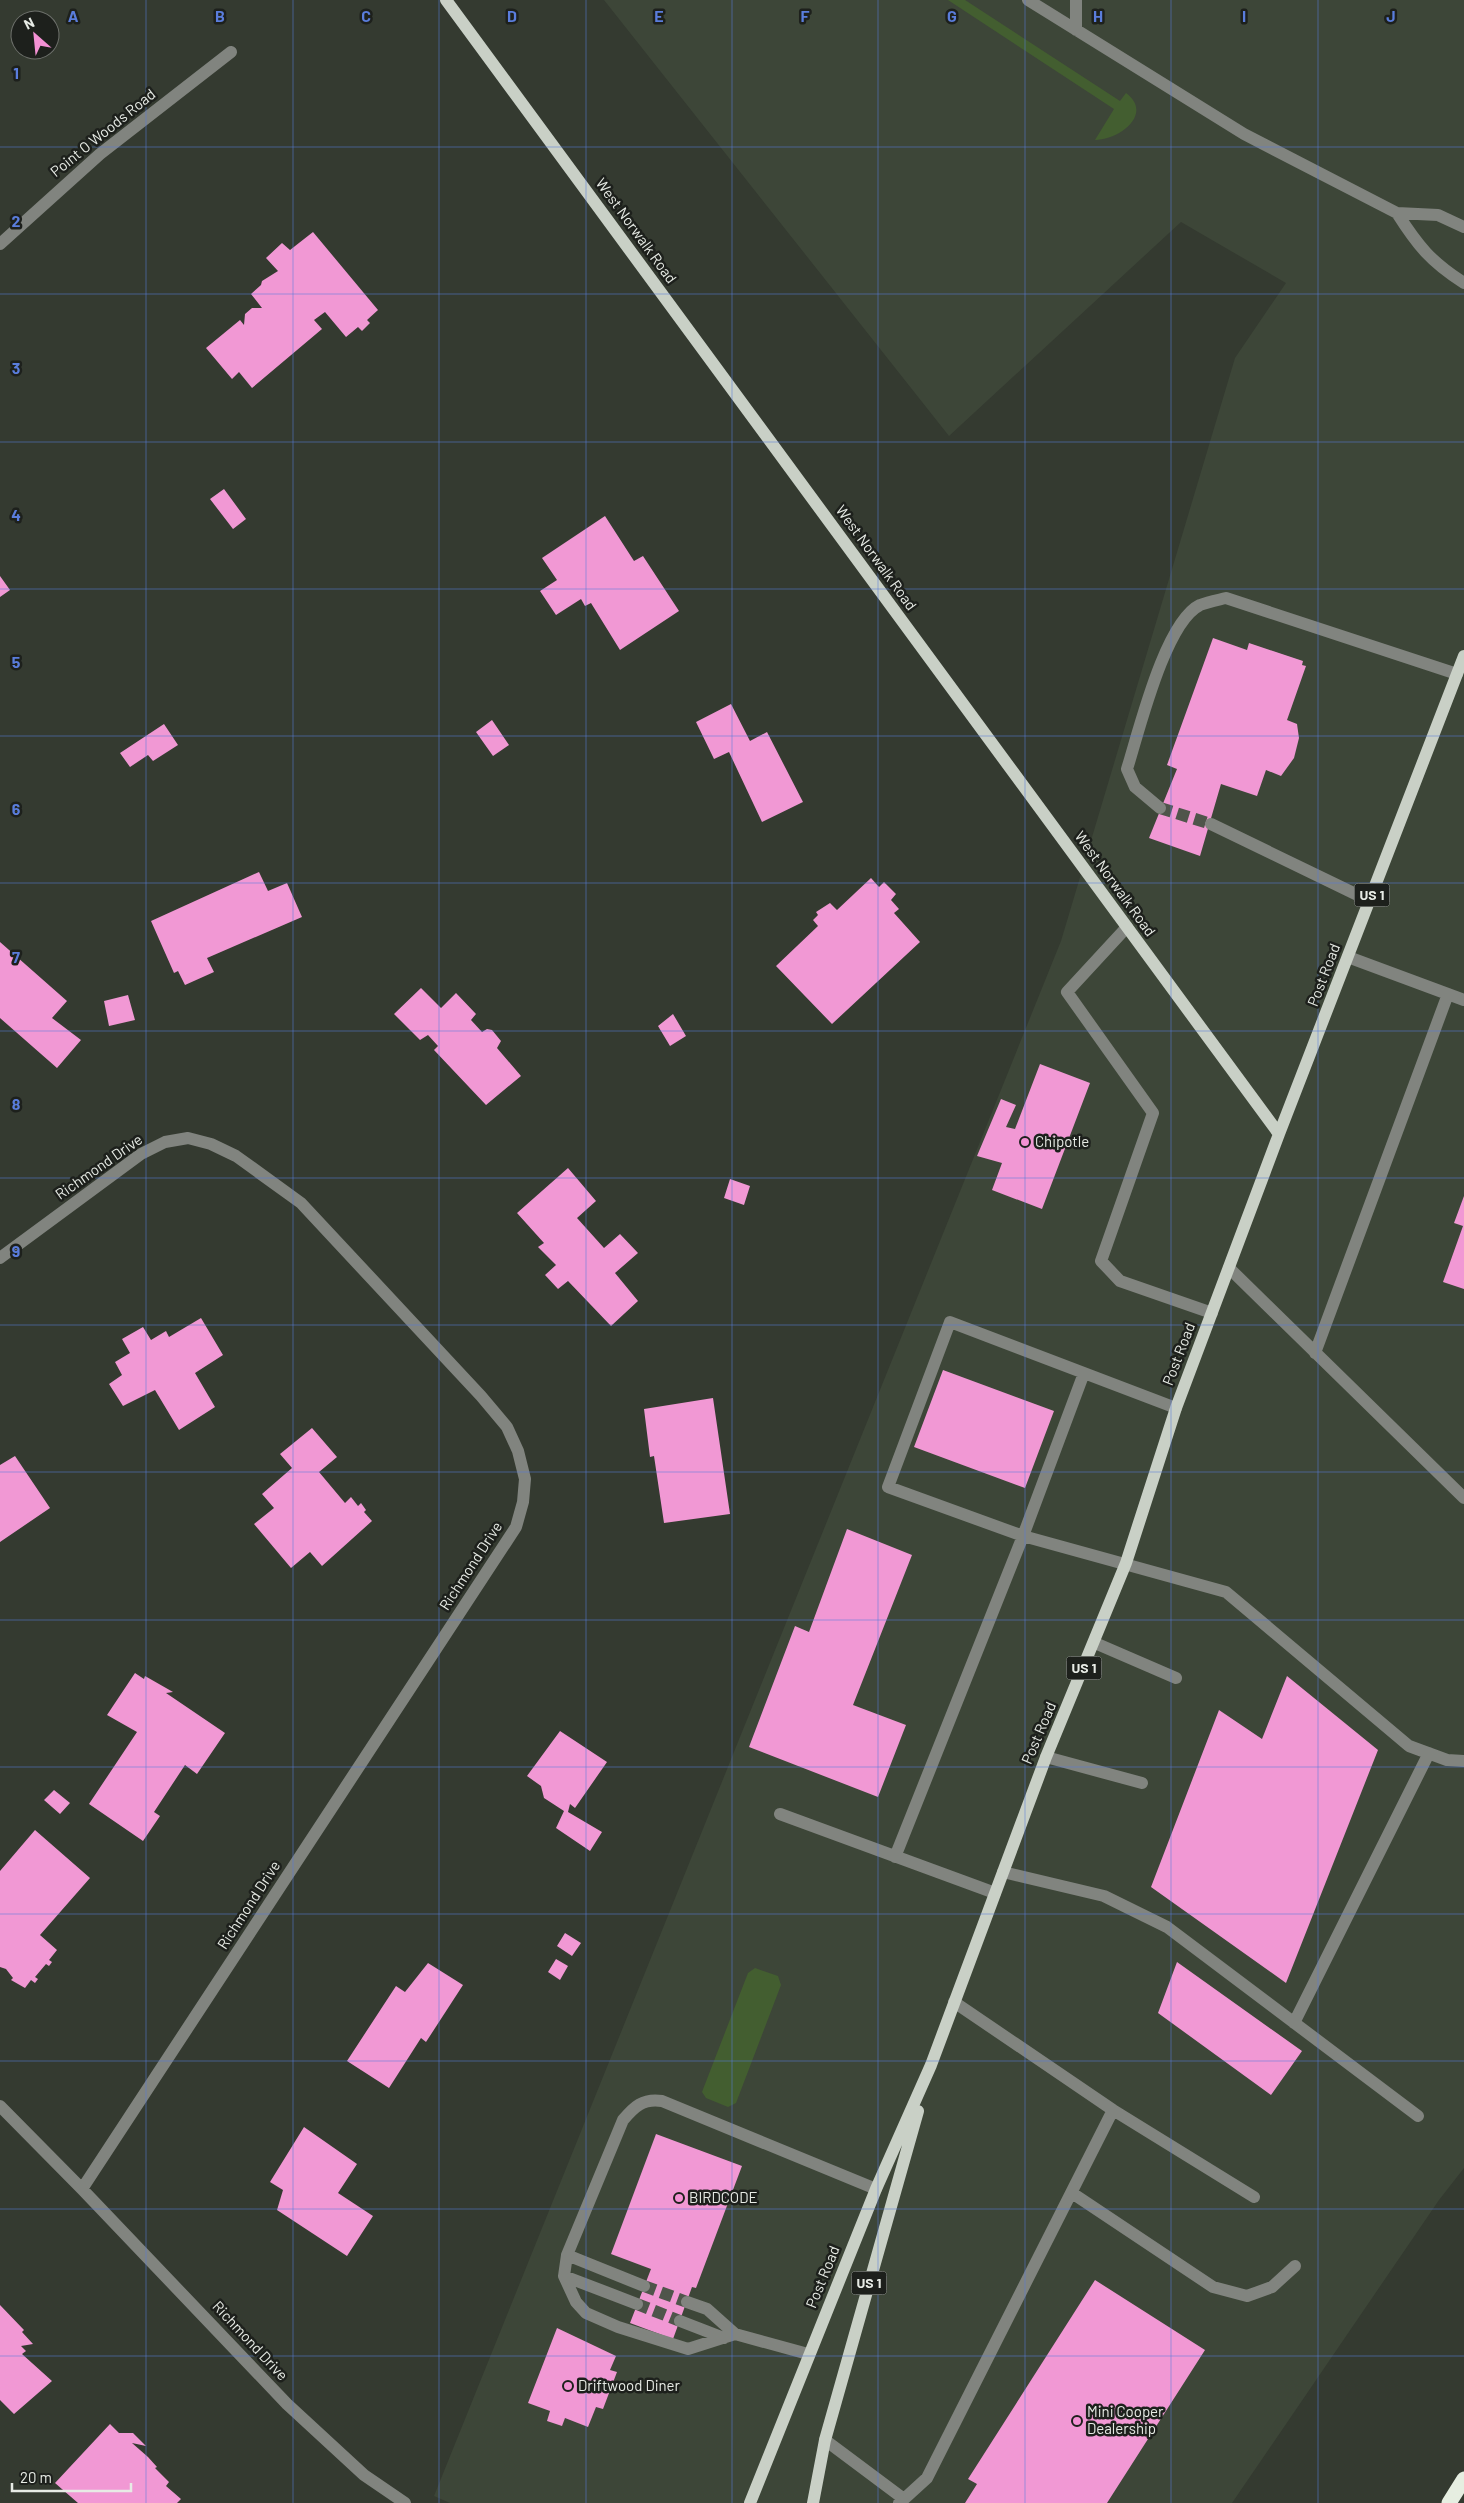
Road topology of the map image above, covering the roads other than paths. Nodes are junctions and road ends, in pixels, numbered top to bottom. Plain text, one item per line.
1 (446, 0) edge
2 (1028, 0) edge
3 (1076, 0) edge
4 (1076, 30) junction
5 (232, 52) dead end
6 (1397, 213) junction
7 (1464, 227) edge
8 (0, 244) edge
9 (1464, 283) edge
10 (1464, 656) edge
11 (1457, 674) junction
12 (1160, 808) tunnel mouth
13 (1211, 824) tunnel mouth
14 (1370, 902) junction
15 (1127, 927) junction
16 (1348, 958) junction
17 (1448, 994) junction
18 (1464, 1000) edge
19 (1279, 1134) junction
20 (0, 1258) edge
21 (1228, 1268) junction
22 (1212, 1313) junction
23 (1315, 1353) junction
24 (1084, 1373) junction
25 (1176, 1408) junction
26 (1464, 1498) edge
27 (1023, 1536) junction
28 (1126, 1563) junction
29 (1095, 1643) junction
30 (1176, 1678) dead end
31 (1429, 1753) junction
32 (1046, 1757) junction
33 (1464, 1761) edge
34 (1142, 1782) dead end
35 (780, 1814) dead end
36 (895, 1857) junction
37 (1003, 1872) junction
38 (995, 1892) junction
39 (954, 2002) junction
40 (1294, 2023) junction
41 (931, 2065) junction
42 (0, 2106) edge
43 (1113, 2110) junction
44 (1418, 2116) dead end
45 (82, 2189) junction
46 (876, 2189) junction
47 (1072, 2193) junction
48 (1254, 2197) dead end
49 (567, 2255) junction
50 (1295, 2266) dead end
51 (564, 2276) junction
52 (644, 2286) tunnel mouth
53 (687, 2302) tunnel mouth
54 (638, 2304) tunnel mouth
55 (680, 2321) tunnel mouth
56 (730, 2336) junction
57 (808, 2354) junction
58 (825, 2440) junction
59 (1464, 2479) edge
60 (901, 2501) edge
61 (405, 2503) edge
62 (750, 2503) edge
63 (814, 2503) edge
64 (1450, 2503) edge

1 - 15 main road, West Norwalk Road
2 - 4 street
3 - 4 street
4 - 6 street
5 - 8 street, Point O Woods Road
6 - 7 street
6 - 9 street
10 - 11 main road, Post Road / US 1
11 - 12 street
11 - 14 main road, Post Road / US 1
13 - 14 street
14 - 16 main road, Post Road / US 1
15 - 19 main road, West Norwalk Road
15 - 22 street
16 - 17 street
16 - 19 main road, Post Road / US 1
17 - 18 street
17 - 23 street
19 - 21 main road, Post Road / US 1
20 - 45 street, Richmond Drive
21 - 22 main road, Post Road / US 1
21 - 23 street
22 - 25 main road, Post Road / US 1
23 - 26 street
24 - 25 street
24 - 27 street
24 - 27 street
25 - 28 main road, Post Road / US 1
27 - 28 street
27 - 36 street
28 - 29 main road, Post Road / US 1
28 - 31 street
29 - 30 street
29 - 32 main road, Post Road / US 1
31 - 33 street
31 - 40 street
32 - 34 street
32 - 37 main road, Post Road / US 1
35 - 36 street
36 - 38 street
37 - 38 main road, Post Road / US 1
37 - 40 street
38 - 39 main road, Post Road / US 1
39 - 41 main road, Post Road / US 1
39 - 43 street
40 - 44 street
41 - 46 main road, Post Road / US 1
41 - 58 main road, Post Road / US 1
42 - 45 street, Richmond Drive
43 - 47 street
43 - 48 street
45 - 61 street, Richmond Drive
46 - 49 street
46 - 57 main road, Post Road / US 1
47 - 50 street
47 - 60 street
49 - 51 street
49 - 52 street
51 - 54 street
51 - 56 street
53 - 56 street
55 - 56 street
56 - 57 street
57 - 62 main road, Post Road / US 1
58 - 60 street
58 - 63 main road, Post Road / US 1
59 - 64 highway

